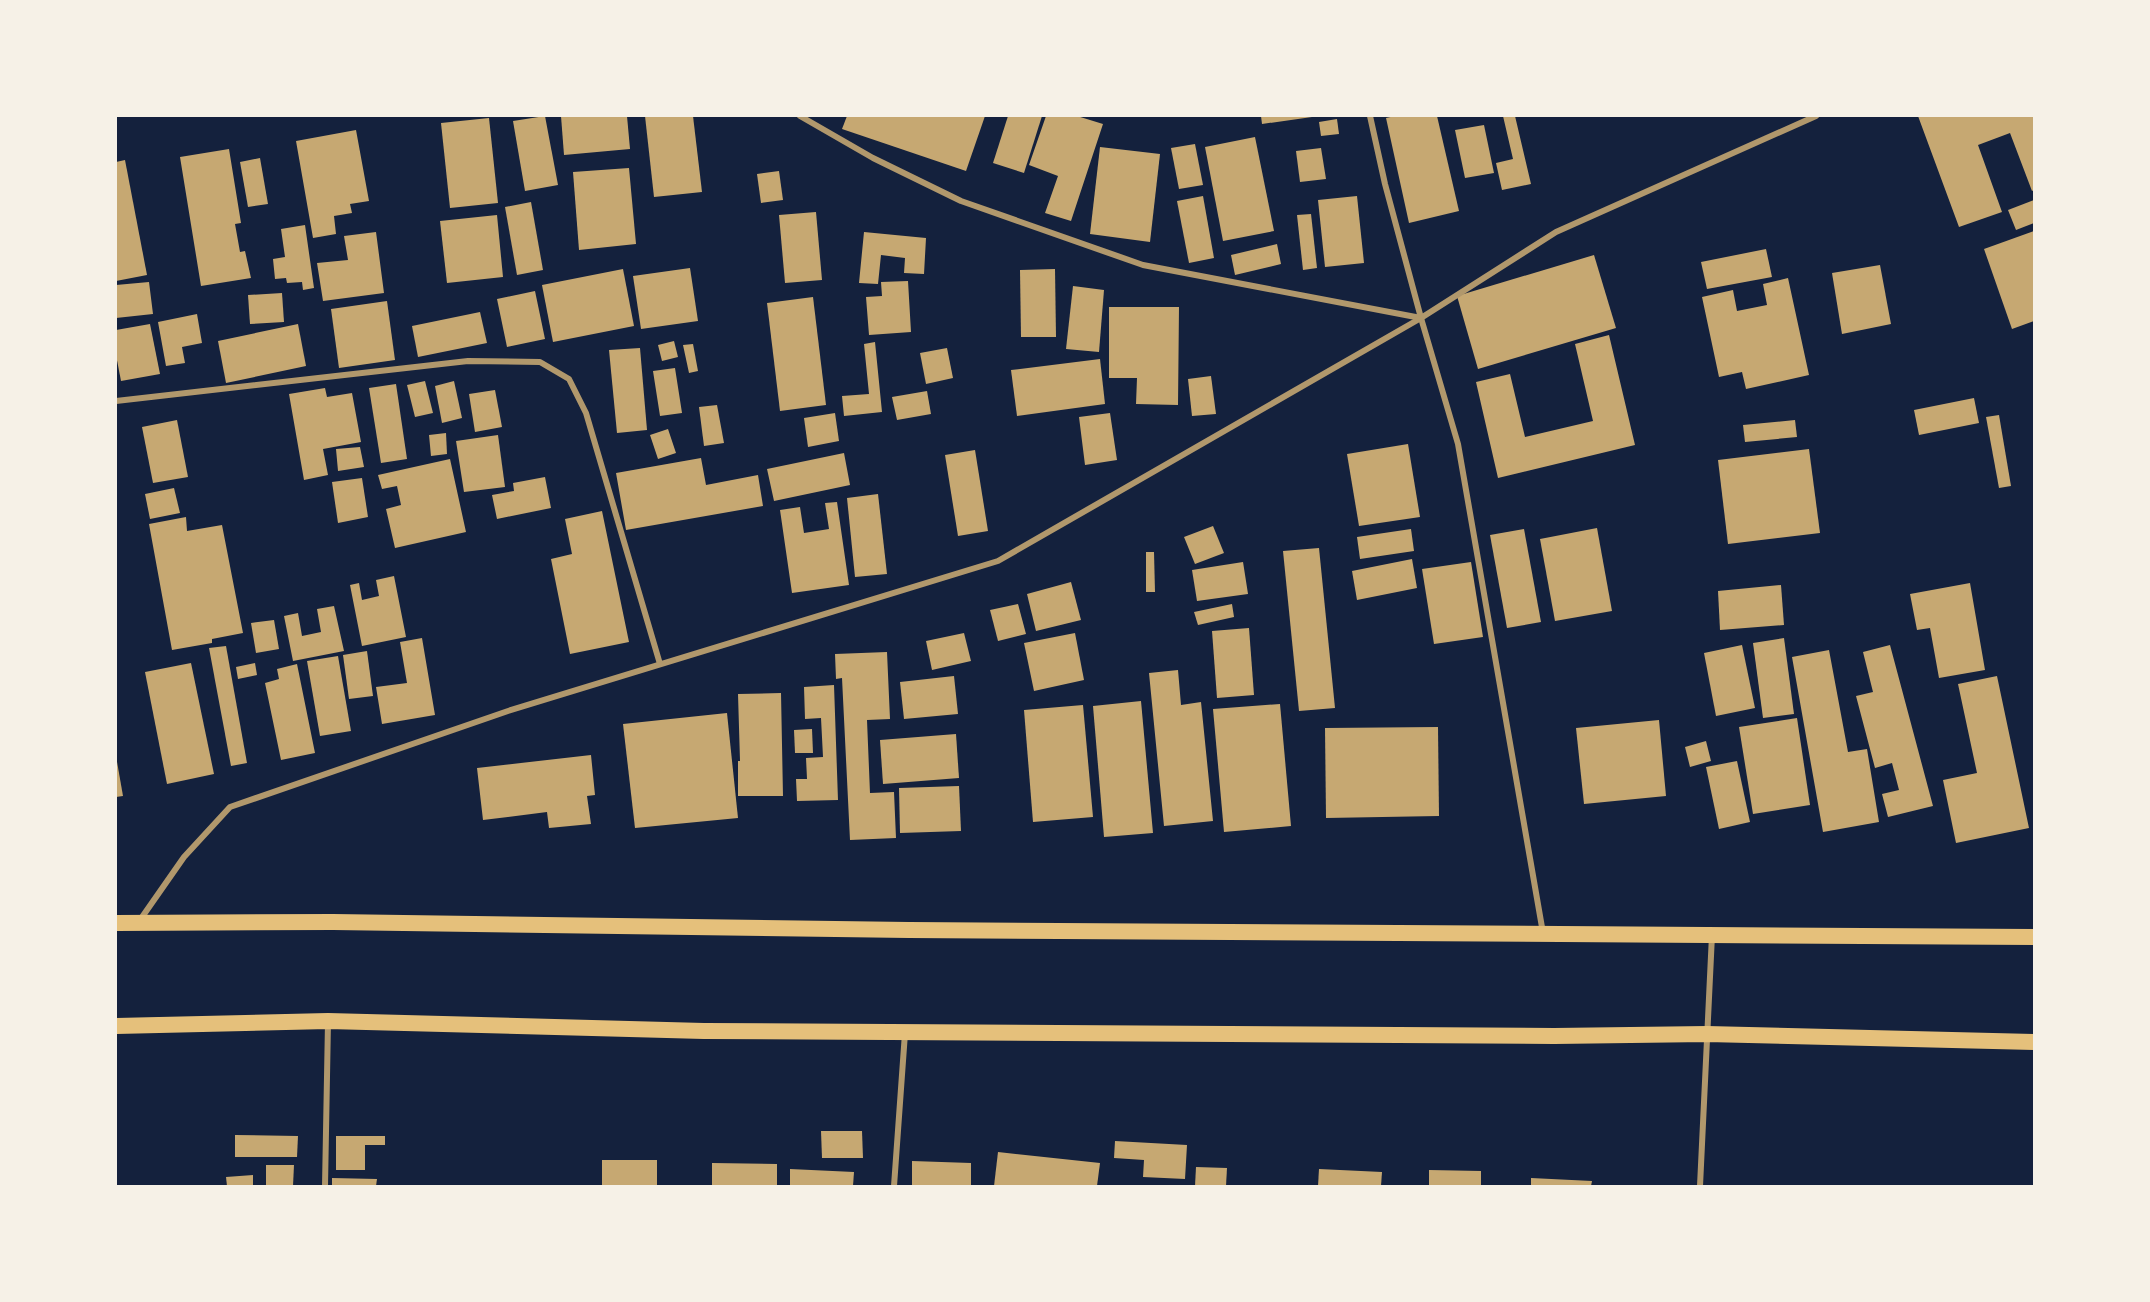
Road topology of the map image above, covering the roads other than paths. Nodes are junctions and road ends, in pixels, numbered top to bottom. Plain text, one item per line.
1 (800, 116) edge
2 (1370, 116) edge
3 (1816, 116) edge
4 (1421, 318) junction
5 (116, 401) edge
6 (660, 664) junction
7 (116, 923) edge
8 (138, 923) junction
9 (1544, 934) junction
10 (1712, 935) junction
11 (2034, 937) edge
12 (328, 1021) junction
13 (116, 1026) edge
14 (905, 1033) junction
15 (1707, 1034) junction
16 (2034, 1042) edge
17 (325, 1186) edge
18 (894, 1186) edge
19 (1700, 1186) edge

1 - 4 street
2 - 4 street
3 - 4 street
4 - 6 street
4 - 9 street
5 - 6 street
6 - 8 street
7 - 8 highway
8 - 9 highway
9 - 10 highway
10 - 11 highway
10 - 15 street
12 - 13 highway
12 - 14 highway
12 - 17 street
14 - 15 highway
14 - 18 street
15 - 16 highway
15 - 19 street

